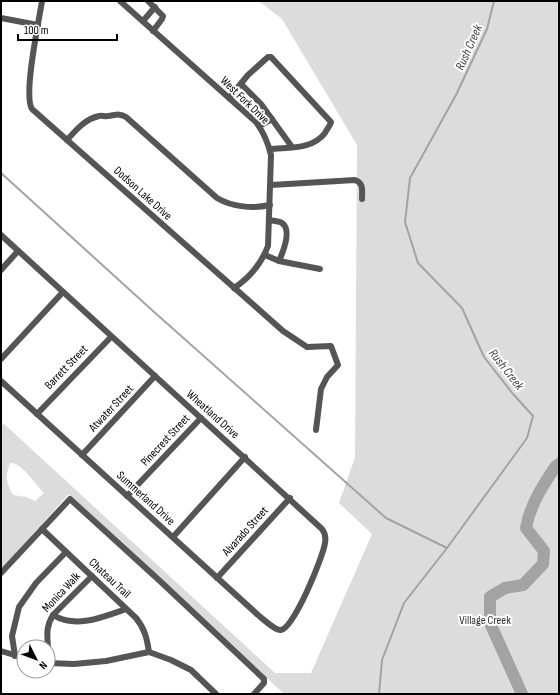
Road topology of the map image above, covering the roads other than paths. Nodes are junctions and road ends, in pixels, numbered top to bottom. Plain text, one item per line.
1 (42, 1) edge
2 (120, 1) edge
3 (148, 1) edge
4 (154, 7) junction
5 (1, 18) edge
6 (143, 21) junction
7 (38, 25) junction
8 (153, 31) junction
9 (241, 84) junction
10 (229, 98) junction
11 (272, 119) junction
12 (259, 126) junction
13 (67, 140) junction
14 (292, 147) junction
15 (270, 149) junction
16 (271, 185) junction
17 (362, 199) dead end
18 (270, 205) junction
19 (269, 220) junction
20 (1, 235) edge
21 (18, 251) junction
22 (265, 254) junction
23 (279, 261) junction
24 (320, 269) dead end
25 (1, 270) edge
26 (234, 288) junction
27 (63, 292) junction
28 (111, 337) junction
29 (1, 359) edge
30 (155, 376) junction
31 (1, 381) edge
32 (37, 414) junction
33 (201, 418) junction
34 (316, 430) dead end
35 (82, 455) junction
36 (245, 458) junction
37 (127, 496) junction
38 (290, 498) junction
39 (42, 529) junction
40 (172, 537) junction
41 (66, 552) junction
42 (1, 573) edge
43 (92, 576) junction
44 (217, 578) junction
45 (126, 609) junction
46 (53, 615) junction
47 (278, 630) joint
48 (47, 639) edge
49 (1, 651) edge
50 (149, 652) junction
51 (15, 656) joint
52 (56, 663) edge
53 (216, 694) edge
54 (254, 694) edge

1 - 7 street, Dodson Lake Drive
2 - 6 street, West Fork Drive
3 - 4 street
4 - 6 street
4 - 8 street
5 - 7 street
6 - 8 street, West Fork Drive
7 - 13 street, Dodson Lake Drive
8 - 10 street, West Fork Drive
9 - 10 street
9 - 11 street
9 - 14 street
10 - 12 street, West Fork Drive
11 - 12 street
11 - 14 street
12 - 15 street, West Fork Drive
13 - 18 street
13 - 26 street, Dodson Lake Drive
14 - 15 street
15 - 16 street, West Fork Drive
16 - 17 street
16 - 18 street, West Fork Drive
18 - 19 street, West Fork Drive
19 - 22 street, West Fork Drive
19 - 23 street
20 - 21 street, Wheatland Drive
21 - 25 street
21 - 27 street, Wheatland Drive
22 - 23 street
22 - 26 street, West Fork Drive
23 - 24 street
26 - 34 street, Dodson Lake Drive
27 - 28 street, Wheatland Drive
27 - 29 street
28 - 30 street, Wheatland Drive
28 - 32 street, Barrett Street
30 - 33 street, Wheatland Drive
30 - 35 street, Atwater Street
31 - 32 street, Summerland Drive
32 - 35 street, Summerland Drive
33 - 36 street, Wheatland Drive
33 - 37 street, Pinecrest Street
35 - 37 street, Summerland Drive
36 - 38 street, Wheatland Drive
36 - 40 street
37 - 40 street, Summerland Drive
38 - 44 street, Alvarado Street
38 - 47 street, Wheatland Drive
39 - 41 street, Chateau Trail
39 - 42 street
39 - 54 street
40 - 44 street, Summerland Drive
41 - 43 street, Chateau Trail
41 - 51 street
43 - 45 street, Chateau Trail
43 - 46 street, Monica Walk
44 - 47 street, Summerland Drive
45 - 46 street
45 - 50 street, Chateau Trail
46 - 48 street, Monica Walk
49 - 51 street
50 - 52 street
50 - 53 street

